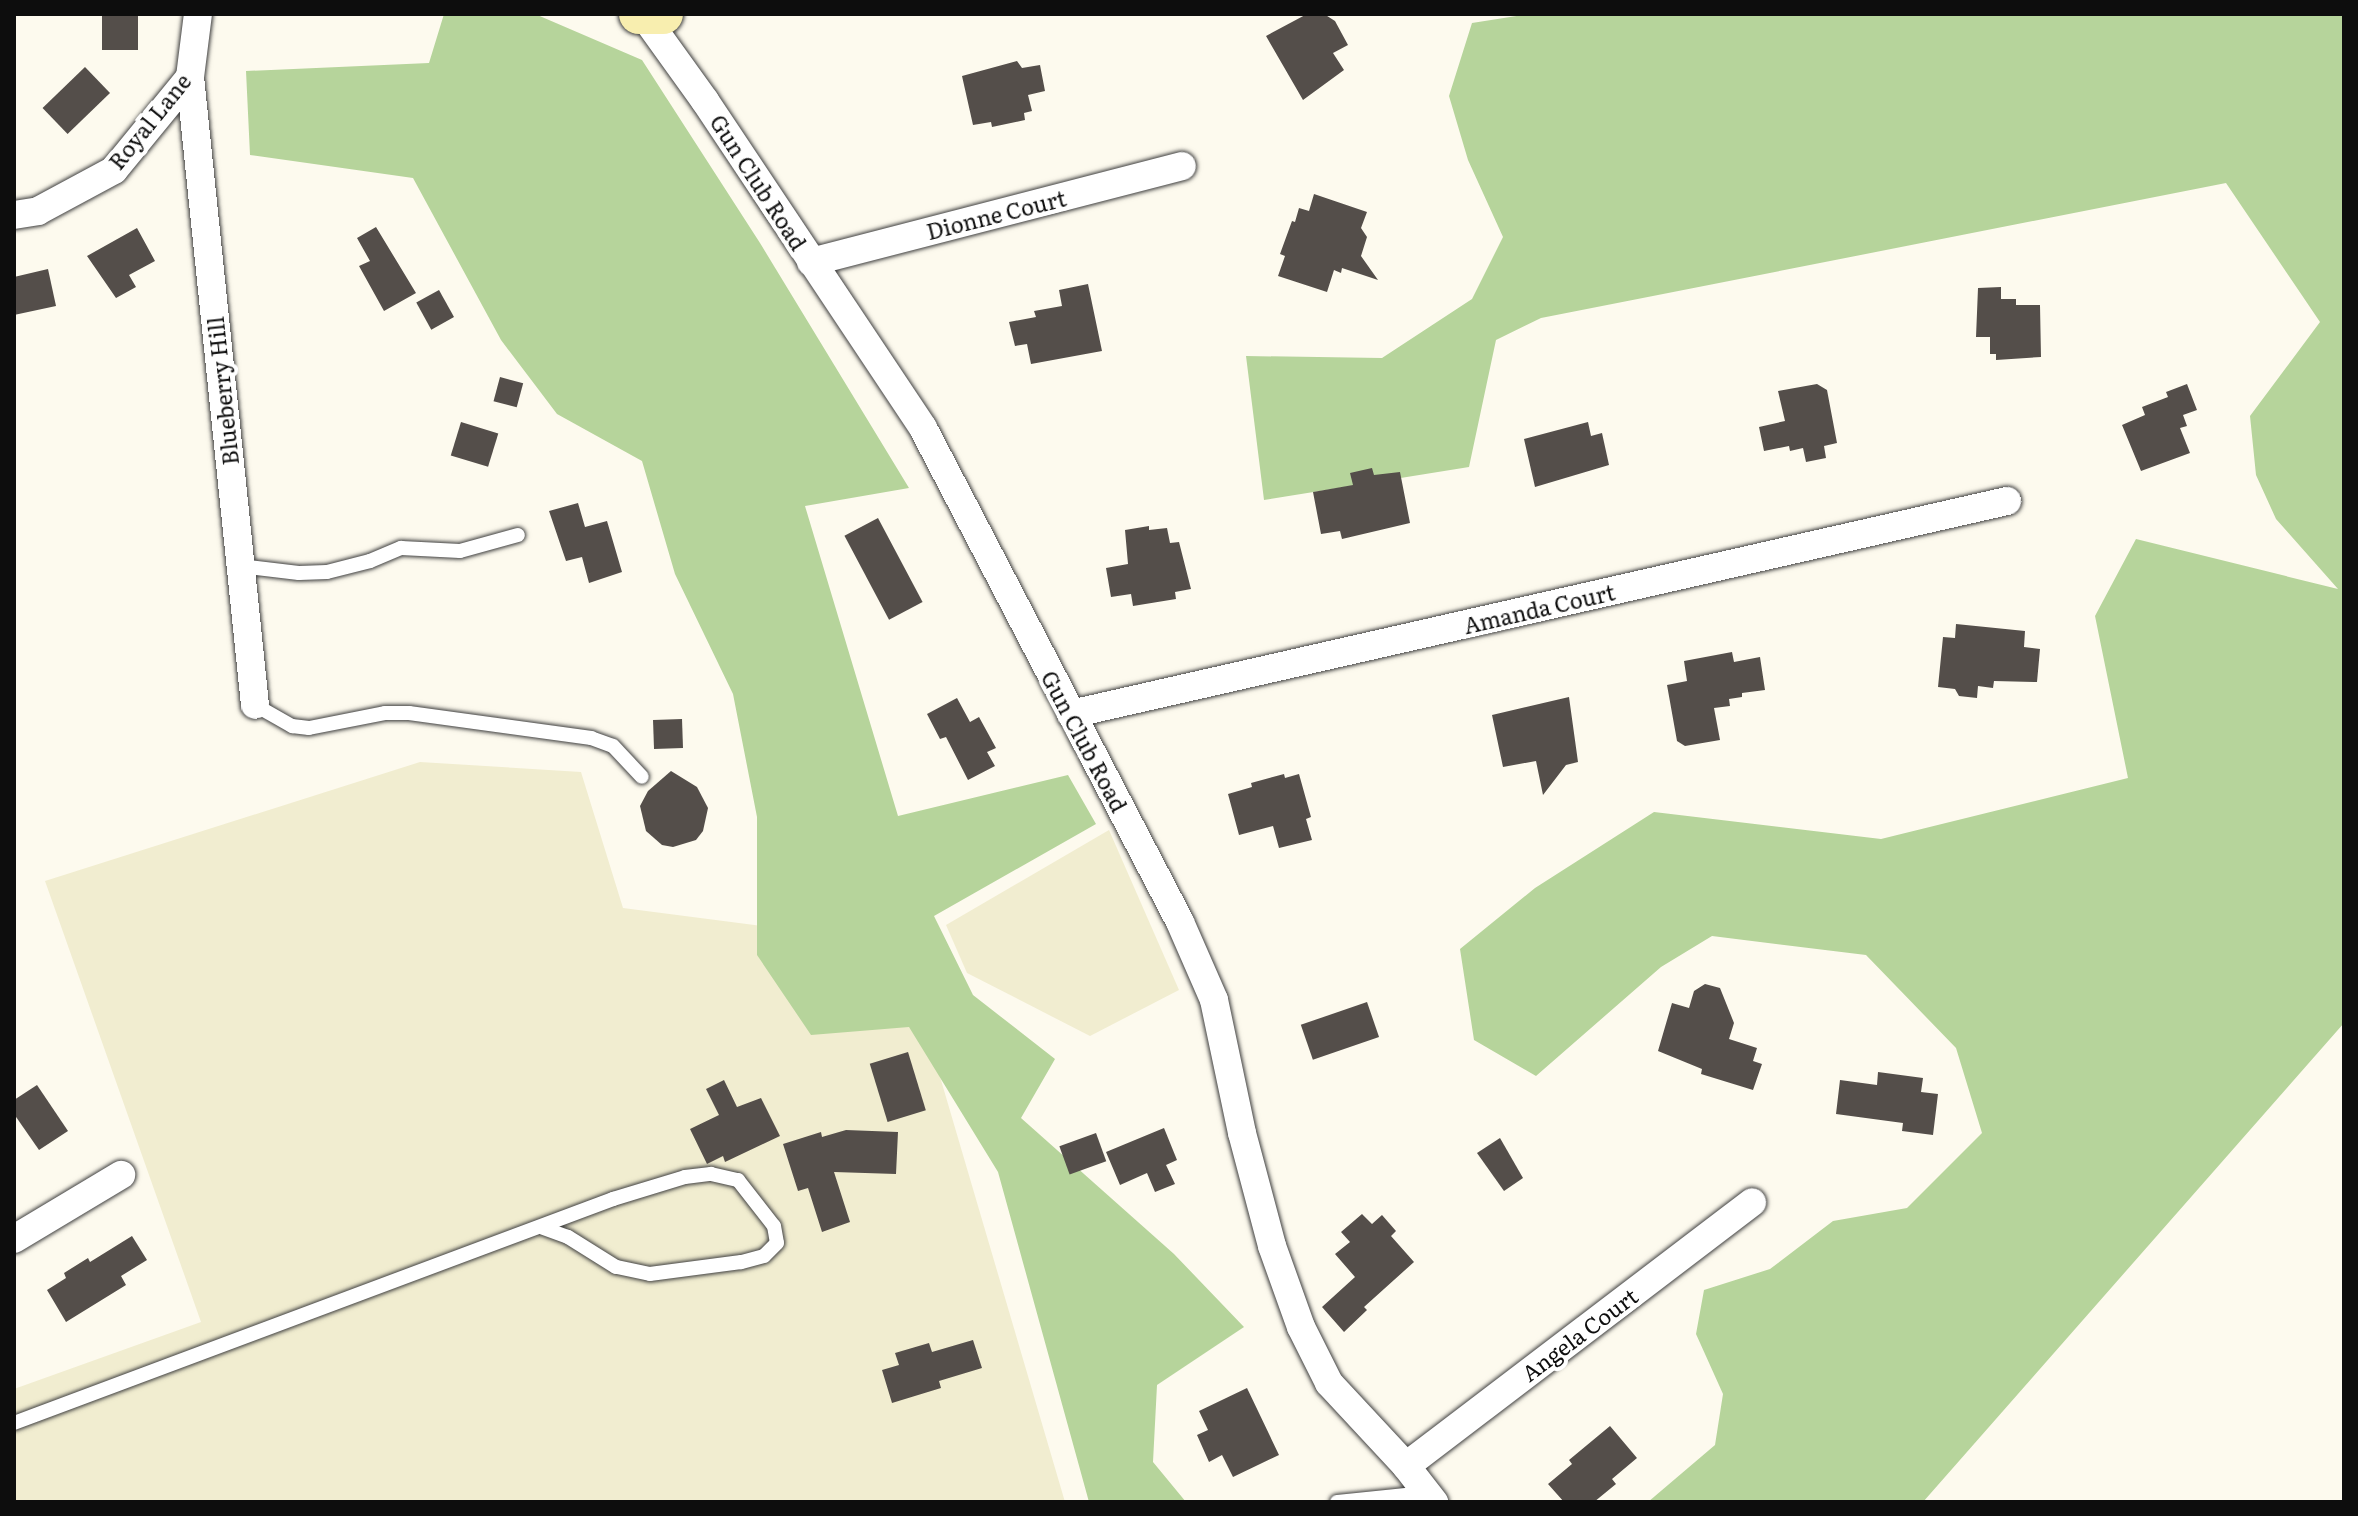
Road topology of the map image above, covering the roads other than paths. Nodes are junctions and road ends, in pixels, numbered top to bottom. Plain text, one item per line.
1 (198, 14) edge
2 (648, 15) edge
3 (190, 77) junction
4 (1182, 166) dead end
5 (14, 215) edge
6 (811, 262) junction
7 (2007, 501) dead end
8 (518, 535) dead end
9 (240, 566) junction
10 (255, 705) joint
11 (1071, 714) junction
12 (642, 777) dead end
13 (121, 1175) dead end
14 (1752, 1202) dead end
15 (543, 1228) junction
16 (17, 1231) edge
17 (14, 1423) edge
18 (1406, 1466) junction
19 (1430, 1498) edge
20 (1337, 1502) edge

1 - 3 street, Royal Lane
2 - 6 street, Gun Club Road
3 - 5 street, Royal Lane
3 - 9 street, Blueberry Hill
4 - 6 street, Dionne Court
6 - 11 street, Gun Club Road
7 - 11 street, Amanda Court
8 - 9 lane
9 - 10 street, Blueberry Hill
10 - 12 lane
11 - 18 street, Gun Club Road
13 - 16 street
14 - 18 street, Angela Court
15 - 15 lane
15 - 17 lane
18 - 19 street, Gun Club Road
19 - 20 lane

